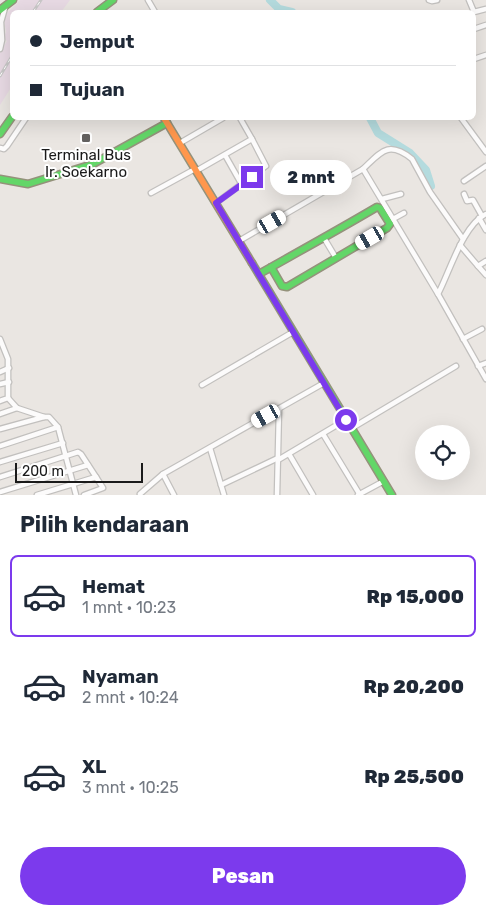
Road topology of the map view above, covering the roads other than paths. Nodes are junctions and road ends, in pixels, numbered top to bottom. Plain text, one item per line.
1 (13, 0) edge
2 (113, 0) edge
3 (429, 0) edge
4 (436, 0) edge
5 (469, 0) edge
6 (2, 9) edge
7 (102, 10) edge
8 (472, 10) edge
9 (0, 22) edge
10 (1, 45) edge
11 (10, 120) edge
12 (25, 120) edge
13 (166, 120) edge
14 (220, 120) edge
15 (241, 120) edge
16 (462, 120) edge
17 (0, 134) edge
18 (252, 139) junction
19 (180, 144) junction
20 (0, 148) edge
21 (486, 152) edge
22 (225, 155) junction
23 (486, 166) edge
24 (364, 169) junction
25 (196, 170) junction
26 (0, 179) edge
27 (464, 181) dead end
28 (242, 185) junction
29 (151, 193) dead end
30 (401, 194) dead end
31 (464, 194) dead end
32 (382, 199) junction
33 (216, 203) junction
34 (404, 213) dead end
35 (482, 216) edge
36 (393, 219) junction
37 (486, 230) edge
38 (324, 238) junction
39 (239, 241) junction
40 (461, 243) junction
41 (336, 258) junction
42 (481, 264) edge
43 (272, 267) junction
44 (259, 274) junction
45 (486, 275) edge
46 (438, 294) junction
47 (482, 329) dead end
48 (293, 332) junction
49 (0, 339) edge
50 (463, 339) junction
51 (486, 363) edge
52 (456, 366) dead end
53 (478, 366) junction
54 (9, 368) junction
55 (0, 372) edge
56 (486, 379) edge
57 (9, 382) junction
58 (324, 383) junction
59 (0, 384) edge
60 (202, 384) dead end
61 (8, 398) junction
62 (0, 401) edge
63 (17, 408) junction
64 (280, 408) junction
65 (0, 414) edge
66 (44, 417) junction
67 (346, 420) junction
68 (58, 427) junction
69 (352, 428) junction
70 (0, 429) edge
71 (323, 434) junction
72 (63, 442) junction
73 (0, 446) edge
74 (210, 448) junction
75 (288, 454) junction
76 (65, 456) junction
77 (278, 459) junction
78 (0, 462) edge
79 (88, 465) junction
80 (69, 471) junction
81 (163, 474) junction
82 (0, 477) edge
83 (96, 477) junction
84 (384, 481) junction
85 (73, 484) junction
86 (221, 485) junction
87 (1, 491) edge
88 (140, 494) dead end
89 (37, 495) edge
90 (76, 495) edge
91 (84, 495) edge
92 (174, 495) edge
93 (224, 495) edge
94 (277, 495) edge
95 (313, 495) edge
96 (359, 495) edge
97 (392, 495) edge

1 - 6 main road
2 - 7 main road
3 - 4 street
5 - 8 street
6 - 9 street
9 - 10 street
11 - 17 main road
12 - 20 street
13 - 19 main road
13 - 26 main road
14 - 19 street
15 - 18 street
16 - 21 street
18 - 22 street
18 - 28 street
19 - 25 main road
22 - 25 street
22 - 28 street
23 - 27 street
24 - 32 street
24 - 39 street
24 - 40 street
25 - 29 street
25 - 33 main road
28 - 33 street
30 - 32 street
31 - 35 street
32 - 36 street
33 - 39 main road
34 - 36 street
35 - 37 street
35 - 40 street
36 - 46 street
38 - 41 street
38 - 41 main road
38 - 43 main road
39 - 44 main road
40 - 42 street
40 - 46 street
41 - 43 main road
42 - 45 street
43 - 44 main road
44 - 48 main road
46 - 50 street
47 - 50 street
48 - 58 main road
48 - 60 street
49 - 54 street
50 - 53 street
51 - 53 street
52 - 69 street
53 - 56 street
54 - 55 street
54 - 57 street
57 - 59 street
57 - 61 street
58 - 64 street
58 - 67 main road
61 - 62 street
61 - 63 street
63 - 65 street
63 - 66 street
64 - 74 street
64 - 77 street
66 - 68 street
66 - 70 street
67 - 69 main road
67 - 71 street
68 - 72 street
68 - 73 street
69 - 84 main road
71 - 75 street
71 - 96 street
72 - 76 street
72 - 78 street
74 - 81 street
74 - 86 street
75 - 77 street
75 - 95 street
76 - 79 street
76 - 80 street
76 - 82 street
77 - 86 street
77 - 94 street
79 - 80 street
79 - 83 street
80 - 85 street
80 - 87 street
81 - 88 street
81 - 92 street
83 - 85 street
83 - 91 street
84 - 96 street
84 - 97 main road
85 - 89 street
85 - 90 street
86 - 93 street

